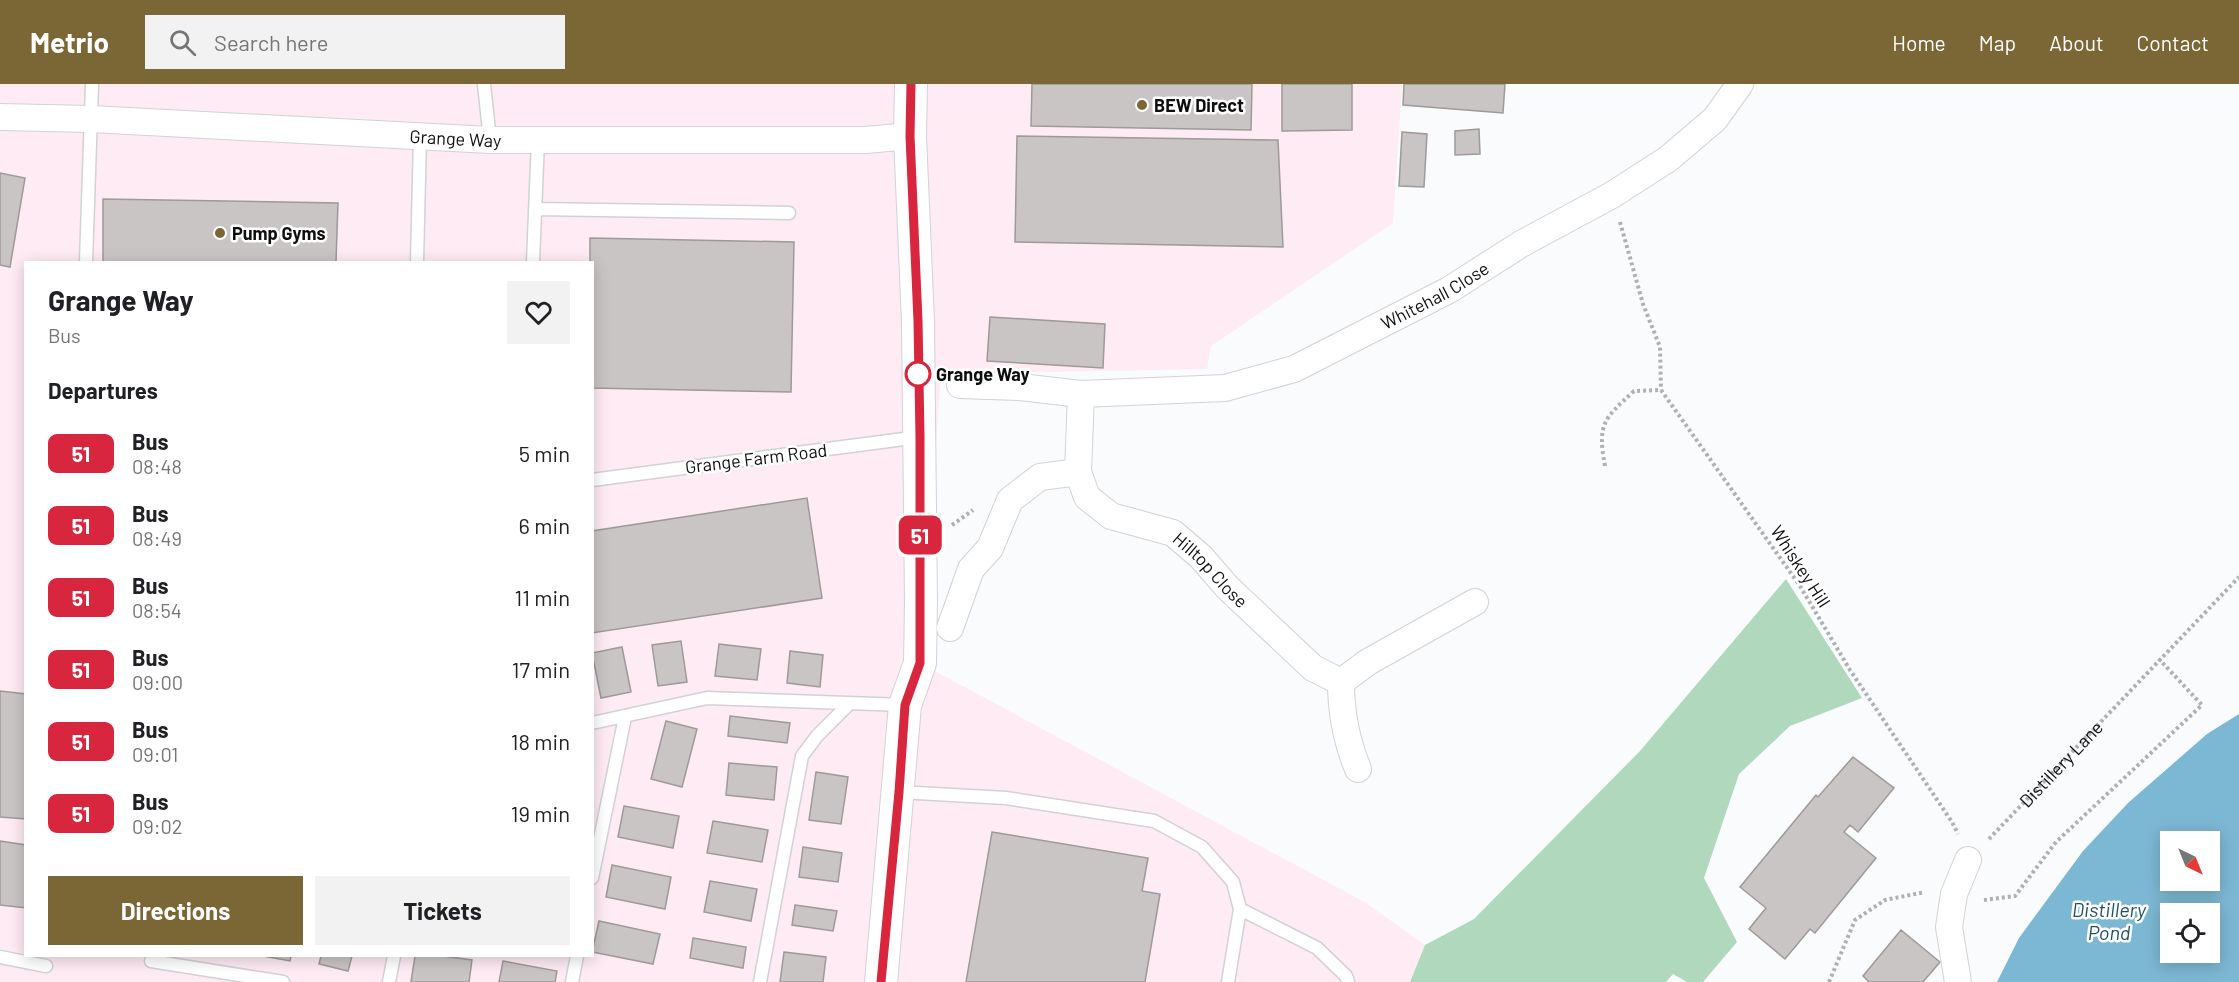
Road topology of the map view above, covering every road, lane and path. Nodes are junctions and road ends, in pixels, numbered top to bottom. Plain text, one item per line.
1 (92, 84) edge
2 (484, 84) edge
3 (911, 84) edge
4 (1740, 84) edge
5 (0, 117) edge
6 (92, 119) junction
7 (910, 136) junction
8 (420, 137) junction
9 (490, 140) junction
10 (538, 140) junction
11 (1612, 195) junction
12 (535, 209) junction
13 (789, 213) dead end
14 (86, 261) edge
15 (417, 261) edge
16 (533, 261) edge
17 (960, 385) dead end
18 (1661, 390) junction
19 (1081, 394) junction
20 (920, 437) junction
21 (1605, 466) dead end
22 (1078, 472) junction
23 (594, 480) edge
24 (2239, 577) edge
25 (1475, 602) dead end
26 (950, 628) dead end
27 (2159, 659) junction
28 (1341, 682) junction
29 (849, 704) junction
30 (905, 705) junction
31 (624, 717) junction
32 (594, 723) edge
33 (1358, 769) dead end
34 (899, 792) junction
35 (1968, 860) junction
36 (594, 868) edge
37 (1929, 891) dead end
38 (1954, 894) junction
39 (1240, 909) junction
40 (0, 957) edge
41 (394, 957) edge
42 (577, 957) edge
43 (151, 961) dead end
44 (46, 966) dead end
45 (283, 982) edge
46 (389, 982) edge
47 (572, 982) edge
48 (760, 982) edge
49 (882, 982) edge
50 (1228, 982) edge
51 (1348, 982) edge
52 (1828, 982) edge
53 (1959, 982) edge

1 - 6 lane
2 - 9 lane
3 - 7 street
4 - 11 street, Whitehall Close
5 - 6 street, Grange Way
6 - 8 street, Grange Way
6 - 14 lane
7 - 10 street, Grange Way
7 - 20 street
8 - 9 street, Grange Way
8 - 15 lane
9 - 10 street, Grange Way
10 - 12 lane
11 - 18 path
11 - 19 street, Whitehall Close
12 - 13 lane
12 - 16 lane
17 - 19 street, Whitehall Close
18 - 21 path
18 - 35 path, Whiskey Hill
19 - 22 street
20 - 23 lane, Grange Farm Road
20 - 30 street
22 - 26 street
22 - 28 street, Hilltop Close
24 - 27 path, Distillery Lane
25 - 28 street
27 - 35 path, Distillery Lane
27 - 38 path
28 - 33 street
29 - 30 lane
29 - 31 lane
29 - 48 lane
30 - 34 street
31 - 32 lane
31 - 36 lane
34 - 39 lane
34 - 49 street
35 - 38 street
37 - 52 path
38 - 53 street
39 - 50 lane
39 - 51 lane
40 - 44 lane
41 - 46 lane
42 - 47 lane
43 - 45 lane

